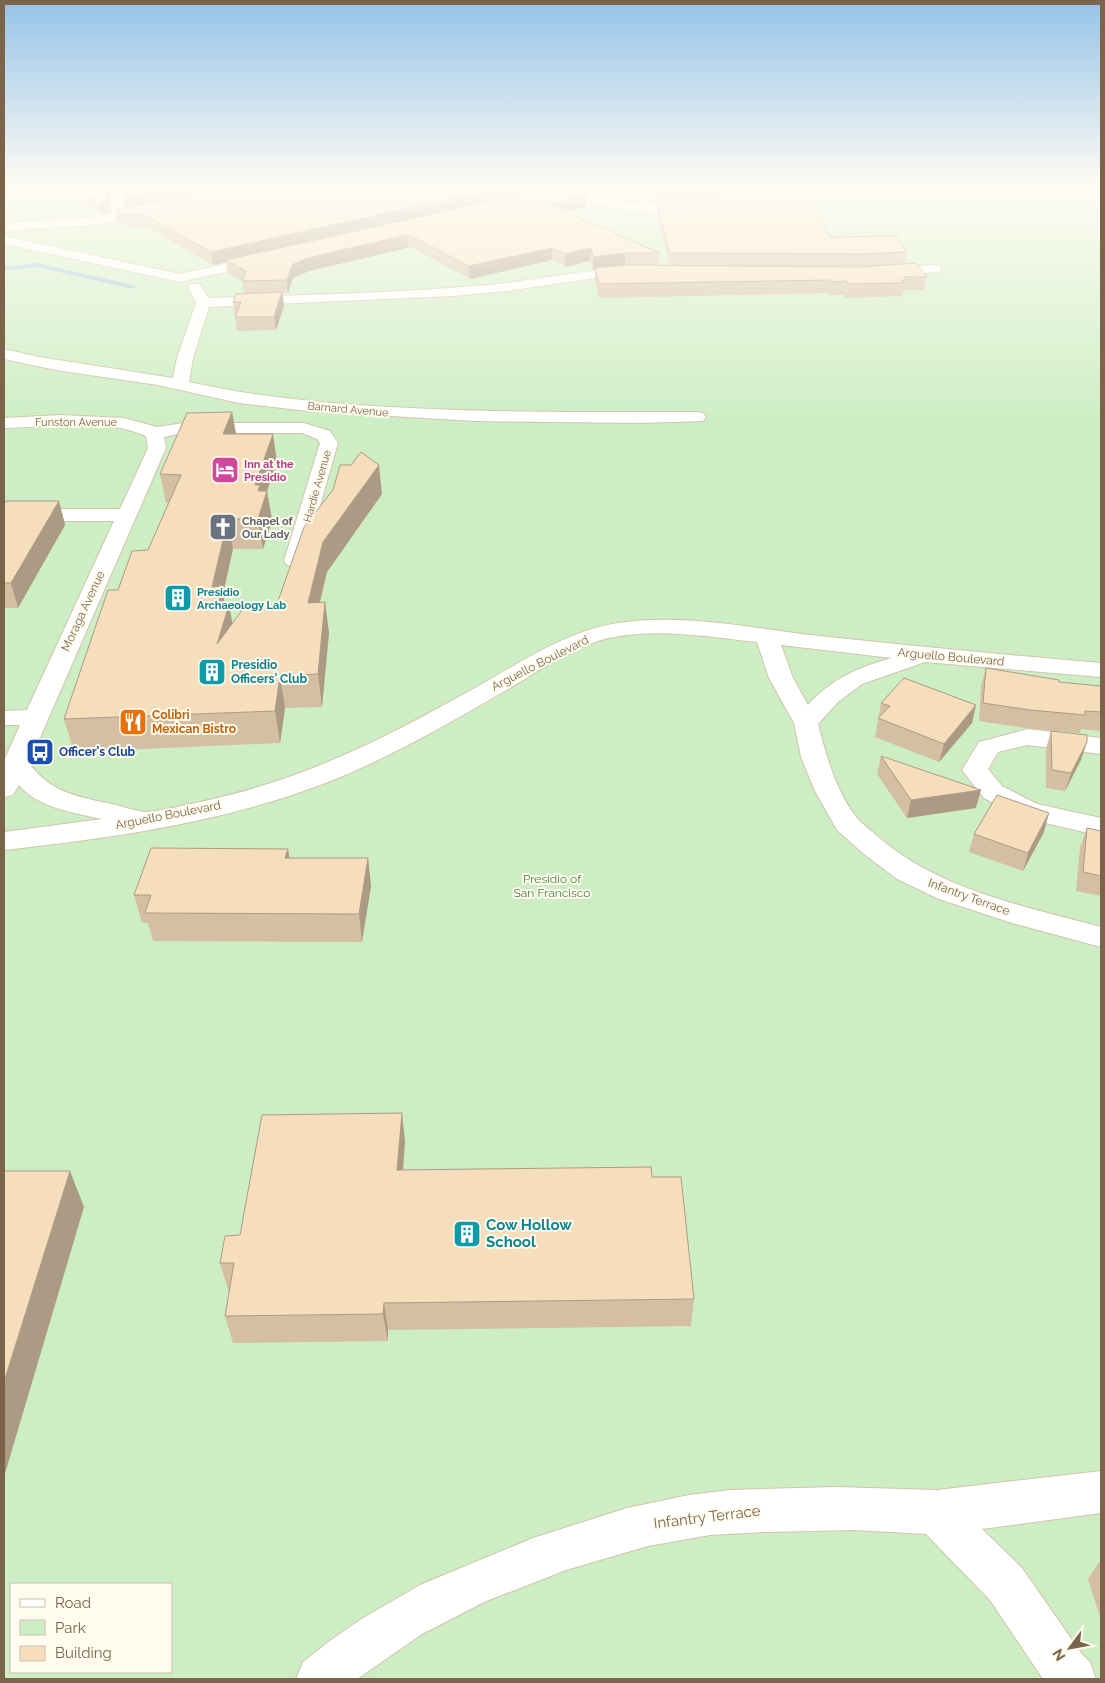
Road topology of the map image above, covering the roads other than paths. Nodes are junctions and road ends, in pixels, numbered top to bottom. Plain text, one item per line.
1 (127, 267) edge
2 (231, 267) edge
3 (935, 268) dead end
4 (644, 272) edge
5 (872, 272) edge
6 (180, 278) junction
7 (203, 303) junction
8 (4, 354) edge
9 (180, 385) junction
10 (697, 417) dead end
11 (4, 422) edge
12 (155, 433) junction
13 (4, 515) edge
14 (127, 515) junction
15 (286, 583) edge
16 (767, 638) junction
17 (926, 655) junction
18 (1101, 670) edge
19 (36, 717) junction
20 (4, 718) edge
21 (806, 722) junction
22 (1101, 746) edge
23 (16, 763) junction
24 (4, 789) edge
25 (147, 820) junction
26 (1101, 827) edge
27 (4, 841) edge
28 (1101, 937) edge
29 (1101, 1492) edge
30 (935, 1512) junction
31 (320, 1679) edge
32 (1073, 1679) edge

1 - 6 street
2 - 6 street
3 - 5 street
4 - 7 street
6 - 7 street
7 - 9 street
8 - 9 street, Barnard Avenue
9 - 10 street, Barnard Avenue
11 - 12 street, Funston Avenue
12 - 14 street, Moraga Avenue
12 - 15 street, Hardie Avenue
13 - 14 street
14 - 19 street, Moraga Avenue
16 - 17 street, Arguello Boulevard
16 - 21 street, Infantry Terrace
16 - 25 street, Arguello Boulevard
17 - 18 street, Arguello Boulevard
17 - 21 street
19 - 20 street
19 - 23 street, Moraga Avenue
21 - 28 street, Infantry Terrace
22 - 26 street
23 - 24 street, Moraga Avenue
23 - 25 street
25 - 27 street, Arguello Boulevard
29 - 30 street, Infantry Terrace
30 - 31 street, Infantry Terrace
30 - 32 street

